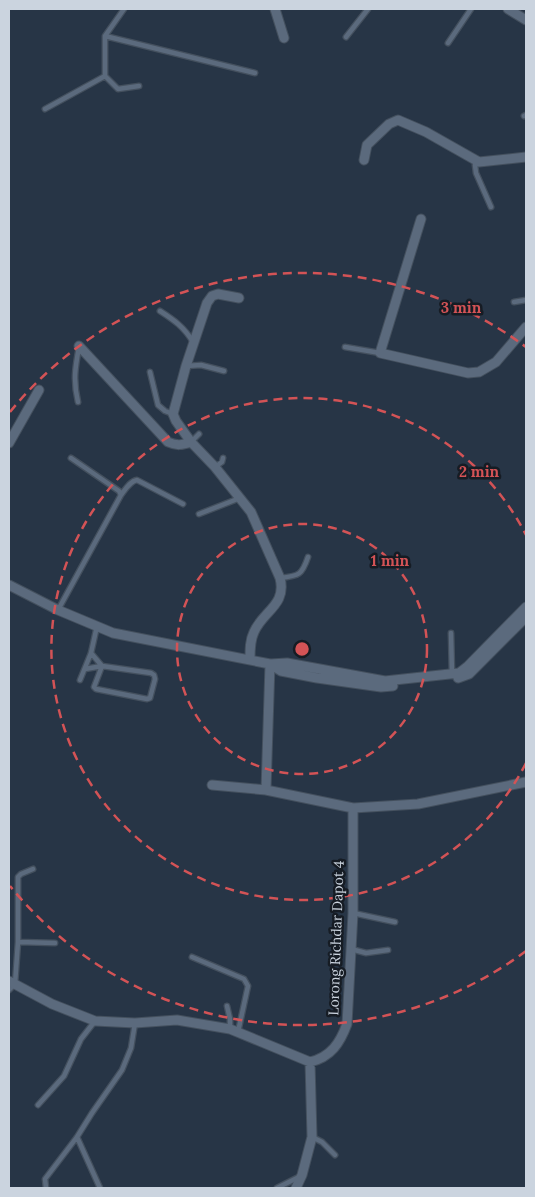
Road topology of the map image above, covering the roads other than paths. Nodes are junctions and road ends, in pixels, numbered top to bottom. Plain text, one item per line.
1 (124, 9) edge
2 (275, 9) edge
3 (368, 9) edge
4 (471, 9) edge
5 (508, 9) edge
6 (526, 20) edge
7 (105, 36) junction
8 (346, 37) dead end
9 (284, 38) dead end
10 (448, 43) dead end
11 (255, 73) dead end
12 (105, 76) junction
13 (139, 86) dead end
14 (45, 109) dead end
15 (526, 156) edge
16 (364, 160) dead end
17 (475, 163) junction
18 (470, 171) dead end
19 (491, 207) dead end
20 (422, 219) dead end
21 (239, 298) dead end
22 (526, 300) edge
23 (514, 302) dead end
24 (160, 311) dead end
25 (526, 327) edge
26 (194, 343) junction
27 (79, 346) joint
28 (345, 347) dead end
29 (380, 353) junction
30 (186, 366) junction
31 (224, 371) dead end
32 (150, 372) dead end
33 (40, 390) dead end
34 (78, 402) dead end
35 (173, 414) junction
36 (199, 434) dead end
37 (191, 442) junction
38 (9, 443) edge
39 (71, 458) dead end
40 (223, 458) dead end
41 (215, 467) junction
42 (121, 495) junction
43 (241, 498) junction
44 (183, 504) dead end
45 (199, 514) dead end
46 (308, 557) dead end
47 (280, 578) junction
48 (9, 585) edge
49 (526, 607) edge
50 (58, 610) junction
51 (526, 618) edge
52 (97, 626) junction
53 (451, 634) dead end
54 (91, 652) junction
55 (250, 659) junction
56 (270, 664) junction
57 (102, 666) junction
58 (85, 669) junction
59 (452, 674) junction
60 (80, 680) dead end
61 (526, 782) edge
62 (212, 785) dead end
63 (266, 790) junction
64 (353, 808) junction
65 (33, 869) dead end
66 (353, 914) junction
67 (394, 922) dead end
68 (18, 942) junction
69 (55, 943) dead end
70 (351, 949) junction
71 (388, 950) dead end
72 (192, 957) dead end
73 (9, 975) edge
74 (11, 985) edge
75 (227, 1006) dead end
76 (95, 1021) junction
77 (135, 1023) junction
78 (234, 1031) junction
79 (310, 1062) junction
80 (38, 1105) dead end
81 (77, 1137) junction
82 (312, 1137) junction
83 (335, 1155) dead end
84 (302, 1175) junction
85 (46, 1188) edge
86 (100, 1188) edge
87 (277, 1188) edge
88 (296, 1188) edge

1 - 7 lane
2 - 9 street
3 - 8 lane
4 - 10 lane
5 - 6 street
7 - 11 lane
7 - 12 lane
12 - 13 lane
12 - 14 lane
15 - 17 street
16 - 17 street
17 - 18 lane
17 - 19 lane
20 - 29 street
21 - 26 street
22 - 23 lane
24 - 26 lane
25 - 29 street
26 - 30 street
27 - 34 lane
27 - 37 street
28 - 29 lane
30 - 31 lane
30 - 35 street
32 - 35 lane
33 - 38 street
35 - 37 street
36 - 37 lane
37 - 41 street
39 - 42 lane
40 - 41 lane
41 - 43 street
42 - 44 lane
42 - 50 lane
43 - 45 lane
43 - 47 street
46 - 47 lane
47 - 55 street
48 - 50 street
49 - 59 street
50 - 52 street
51 - 56 street
52 - 54 lane
52 - 55 street
53 - 59 lane
54 - 57 lane
54 - 58 lane
55 - 56 street
56 - 59 street
56 - 63 street
57 - 57 lane
57 - 58 lane
58 - 60 lane
61 - 64 street
62 - 63 street
63 - 64 street
64 - 66 street, Lorong Richdar Dapot 4
65 - 68 lane
66 - 67 lane
66 - 70 street, Lorong Richdar Dapot 4
68 - 69 lane
68 - 74 lane
70 - 71 lane
70 - 79 street, Lorong Richdar Dapot 4
72 - 78 lane
73 - 74 lane
74 - 76 street
75 - 78 lane
76 - 77 street
76 - 80 lane
77 - 78 street
77 - 81 lane
78 - 79 street
79 - 82 street
81 - 85 lane
81 - 86 lane
82 - 83 lane
82 - 84 street
84 - 87 lane
84 - 88 street

